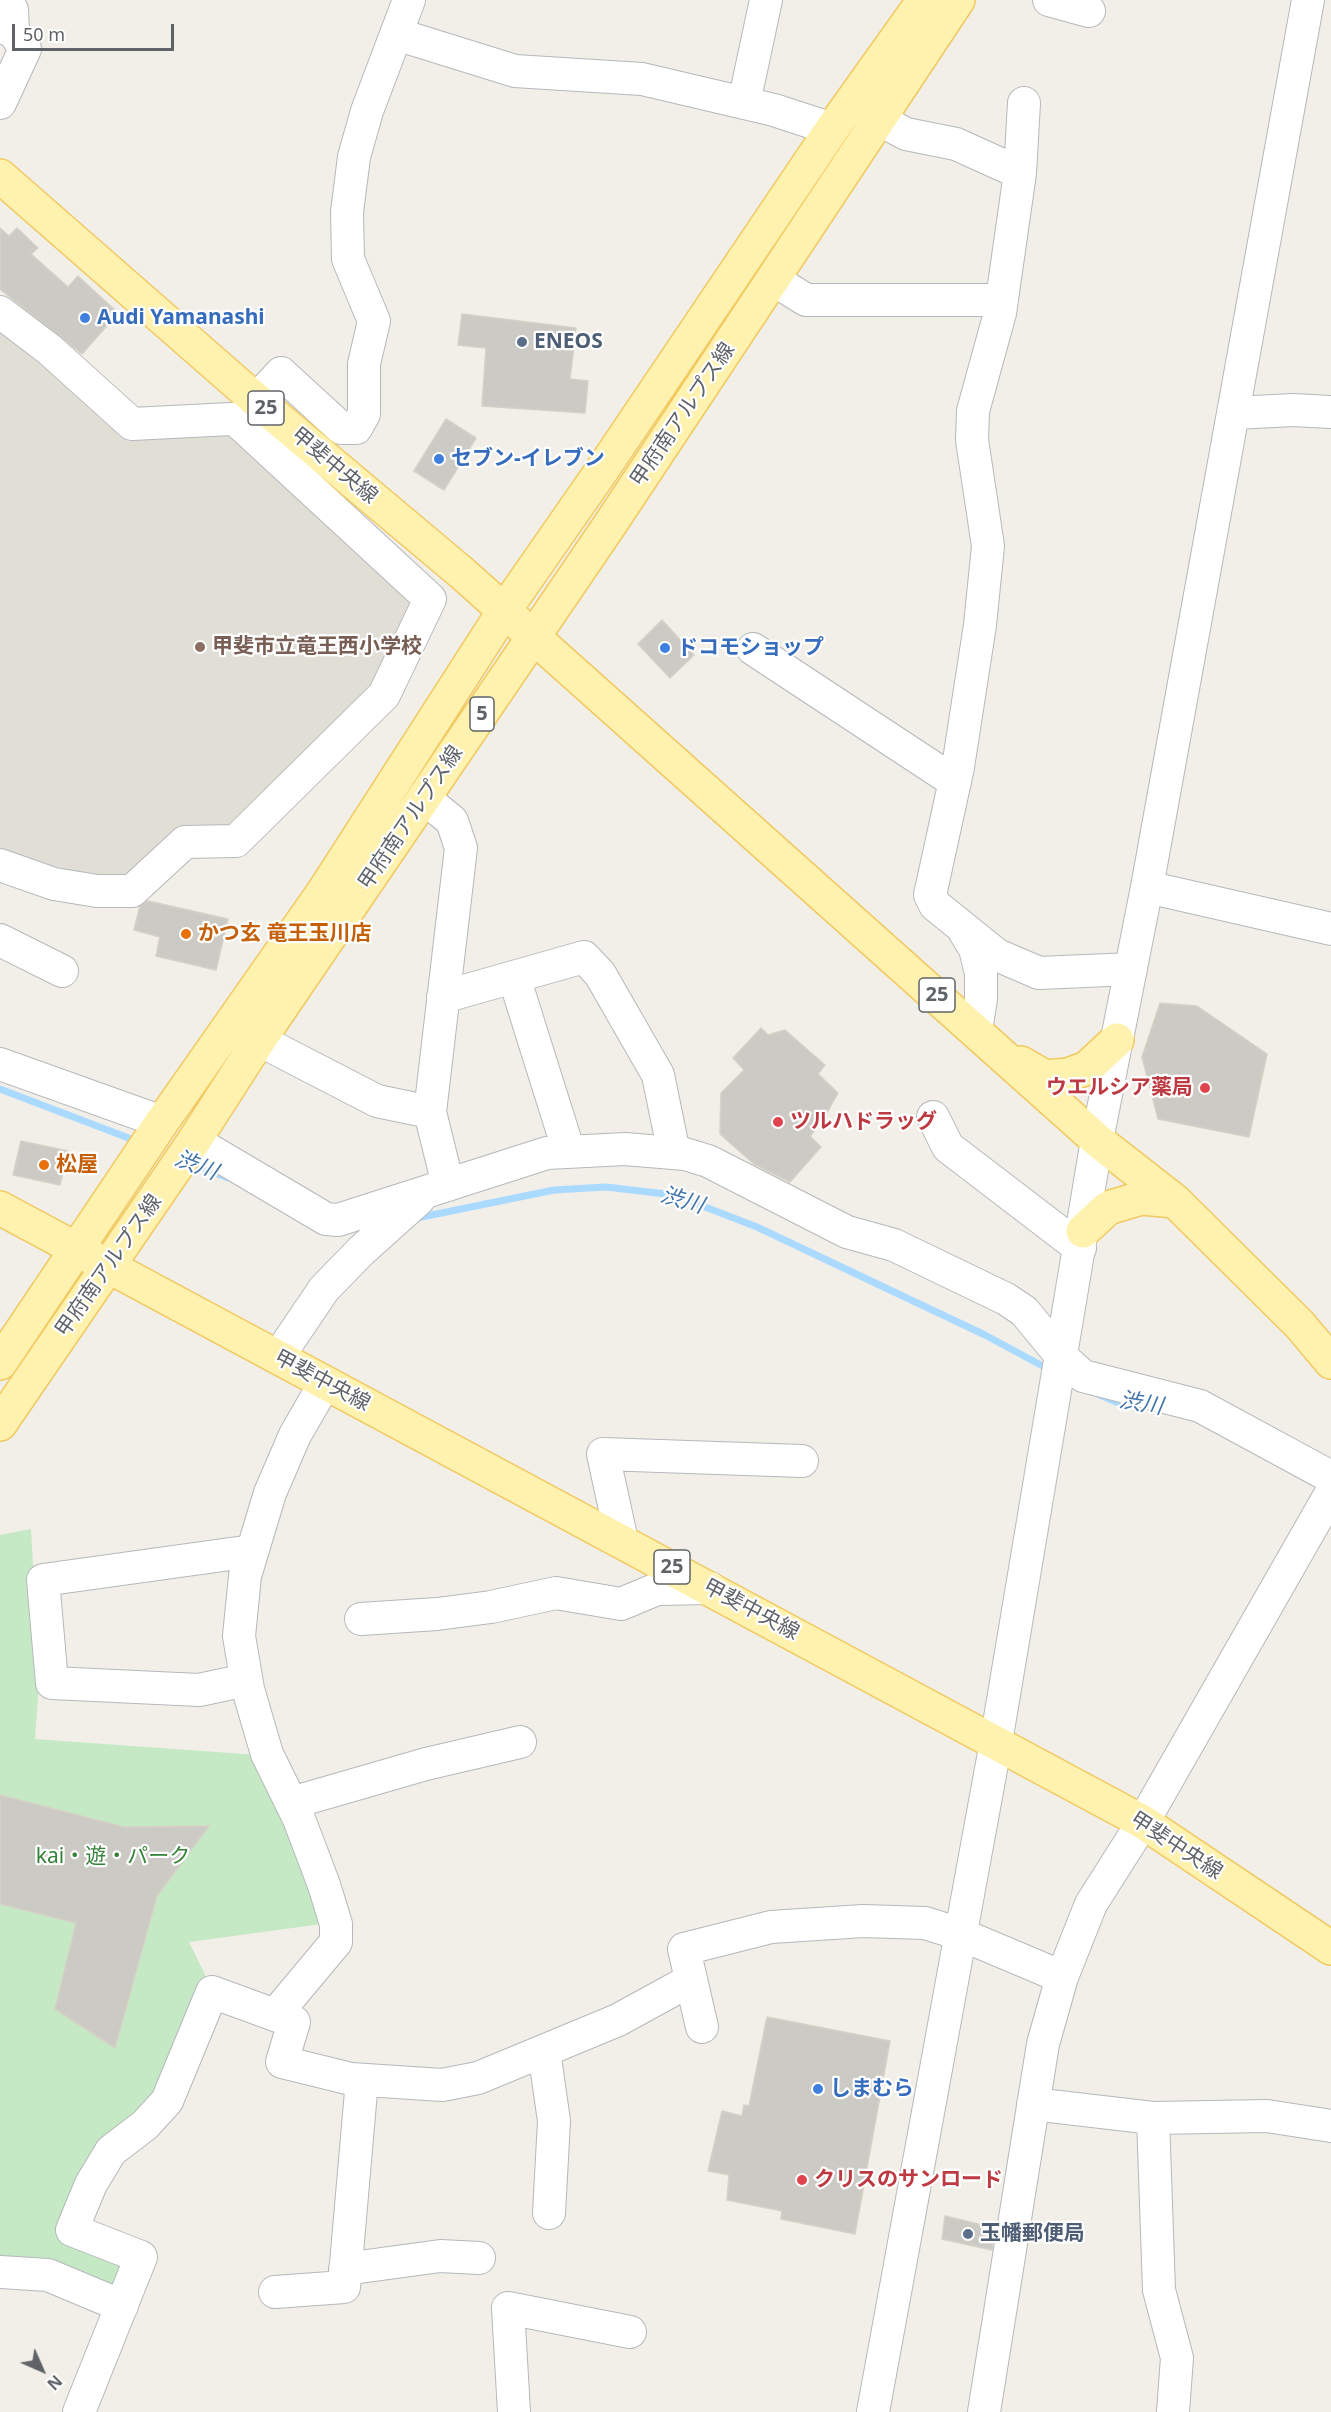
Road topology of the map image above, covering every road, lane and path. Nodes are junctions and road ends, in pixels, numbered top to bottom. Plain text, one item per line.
1 (6, 0) edge
2 (409, 0) edge
3 (766, 0) edge
4 (924, 0) edge
5 (958, 0) edge
6 (1049, 0) edge
7 (1308, 0) edge
8 (1089, 11) dead end
9 (6, 29) edge
10 (396, 34) junction
11 (0, 103) edge
12 (744, 103) junction
13 (1024, 103) dead end
14 (880, 120) junction
15 (832, 129) junction
16 (1020, 173) junction
17 (0, 176) edge
18 (774, 280) junction
19 (1002, 300) junction
20 (0, 312) edge
21 (251, 408) junction
22 (1331, 412) edge
23 (1234, 413) junction
24 (504, 611) junction
25 (534, 638) junction
26 (753, 650) dead end
27 (955, 782) junction
28 (424, 798) junction
29 (0, 865) edge
30 (1147, 887) junction
31 (960, 926) junction
32 (1331, 929) edge
33 (0, 940) edge
34 (1131, 969) junction
35 (62, 971) dead end
36 (514, 977) junction
37 (444, 997) junction
38 (985, 1038) junction
39 (259, 1040) junction
40 (1117, 1040) junction
41 (0, 1064) edge
42 (430, 1112) junction
43 (933, 1118) dead end
44 (162, 1122) junction
45 (1097, 1140) junction
46 (195, 1141) junction
47 (569, 1152) junction
48 (674, 1153) junction
49 (437, 1188) junction
50 (1175, 1201) junction
51 (0, 1208) edge
52 (1082, 1240) junction
53 (78, 1249) junction
54 (108, 1266) junction
55 (1062, 1357) junction
56 (278, 1358) junction
57 (1331, 1362) edge
58 (0, 1363) edge
59 (325, 1383) junction
60 (0, 1424) edge
61 (802, 1461) dead end
62 (1331, 1478) edge
63 (1331, 1492) edge
64 (622, 1541) junction
65 (252, 1551) junction
66 (710, 1588) junction
67 (361, 1619) dead end
68 (246, 1680) junction
69 (520, 1742) dead end
70 (996, 1742) junction
71 (291, 1803) junction
72 (1143, 1822) junction
73 (960, 1935) junction
74 (1331, 1948) edge
75 (1062, 1977) junction
76 (692, 1980) junction
77 (275, 2015) junction
78 (702, 2027) dead end
79 (544, 2050) junction
80 (362, 2080) junction
81 (1033, 2104) junction
82 (1153, 2118) junction
83 (1331, 2126) edge
84 (549, 2213) dead end
85 (479, 2258) dead end
86 (345, 2269) junction
87 (0, 2272) edge
88 (274, 2292) dead end
89 (122, 2306) junction
90 (630, 2332) dead end
91 (79, 2412) edge
92 (514, 2412) edge
93 (873, 2412) edge
94 (984, 2412) edge
95 (1173, 2412) edge

1 - 9 street
2 - 10 street
3 - 12 street
4 - 15 main road, 甲府南アルプス線 / 5
5 - 14 main road, 甲府南アルプス線 / 5
6 - 8 street
7 - 23 street
9 - 11 street
10 - 12 street
10 - 21 street
12 - 15 street
13 - 16 street
14 - 16 street
14 - 18 main road, 甲府南アルプス線 / 5
15 - 24 main road, 甲府南アルプス線 / 5
16 - 19 street
17 - 21 main road, 甲斐中央線 / 25
18 - 19 street
18 - 25 main road, 甲府南アルプス線 / 5
19 - 27 street
20 - 21 street
21 - 24 main road, 甲斐中央線 / 25
21 - 29 street
22 - 23 street
23 - 30 street
24 - 25 main road, 甲斐中央線 / 25
24 - 44 main road, 甲府南アルプス線 / 5
25 - 28 main road, 甲府南アルプス線 / 5
25 - 38 main road, 25
26 - 27 street
27 - 31 street
28 - 37 street
28 - 39 main road, 甲府南アルプス線 / 5
30 - 32 street
30 - 34 street
31 - 34 street
31 - 38 street
33 - 35 street
34 - 40 street
36 - 37 street
36 - 47 street
36 - 48 street
37 - 42 street
38 - 40 main road
38 - 45 main road, 25
39 - 42 street
39 - 46 main road, 甲府南アルプス線 / 5
40 - 45 street
41 - 44 street
42 - 49 street
43 - 52 street
44 - 53 main road, 甲府南アルプス線 / 5
45 - 50 main road, 25
45 - 52 street
46 - 49 street
46 - 54 main road, 甲府南アルプス線 / 5
47 - 48 street
47 - 49 street
48 - 55 street
49 - 56 street
50 - 52 main road
50 - 57 main road, 25
51 - 53 main road, 甲斐中央線 / 25
52 - 55 street
53 - 54 main road, 甲斐中央線 / 25
53 - 58 main road, 甲府南アルプス線 / 5
54 - 56 main road, 甲斐中央線 / 25
54 - 60 main road, 甲府南アルプス線 / 5
55 - 62 street
55 - 70 street
56 - 59 main road, 甲斐中央線 / 25
59 - 64 main road, 甲斐中央線 / 25
59 - 65 street
61 - 64 street
63 - 72 street
64 - 66 main road, 甲斐中央線 / 25
65 - 68 street
65 - 68 street
66 - 67 street
66 - 70 main road, 甲斐中央線 / 25
68 - 71 street
69 - 71 street
70 - 72 main road, 甲斐中央線 / 25
70 - 73 street
71 - 77 street
72 - 74 main road, 甲斐中央線 / 25
72 - 75 street
73 - 75 street
73 - 76 street
73 - 93 street
75 - 81 street
76 - 78 street
76 - 79 street
77 - 80 street
77 - 89 street
79 - 80 street
79 - 84 street
80 - 86 street
81 - 82 street
81 - 94 street
82 - 83 street
82 - 95 street
85 - 86 street
86 - 88 street
87 - 89 street
89 - 91 street
90 - 92 street

